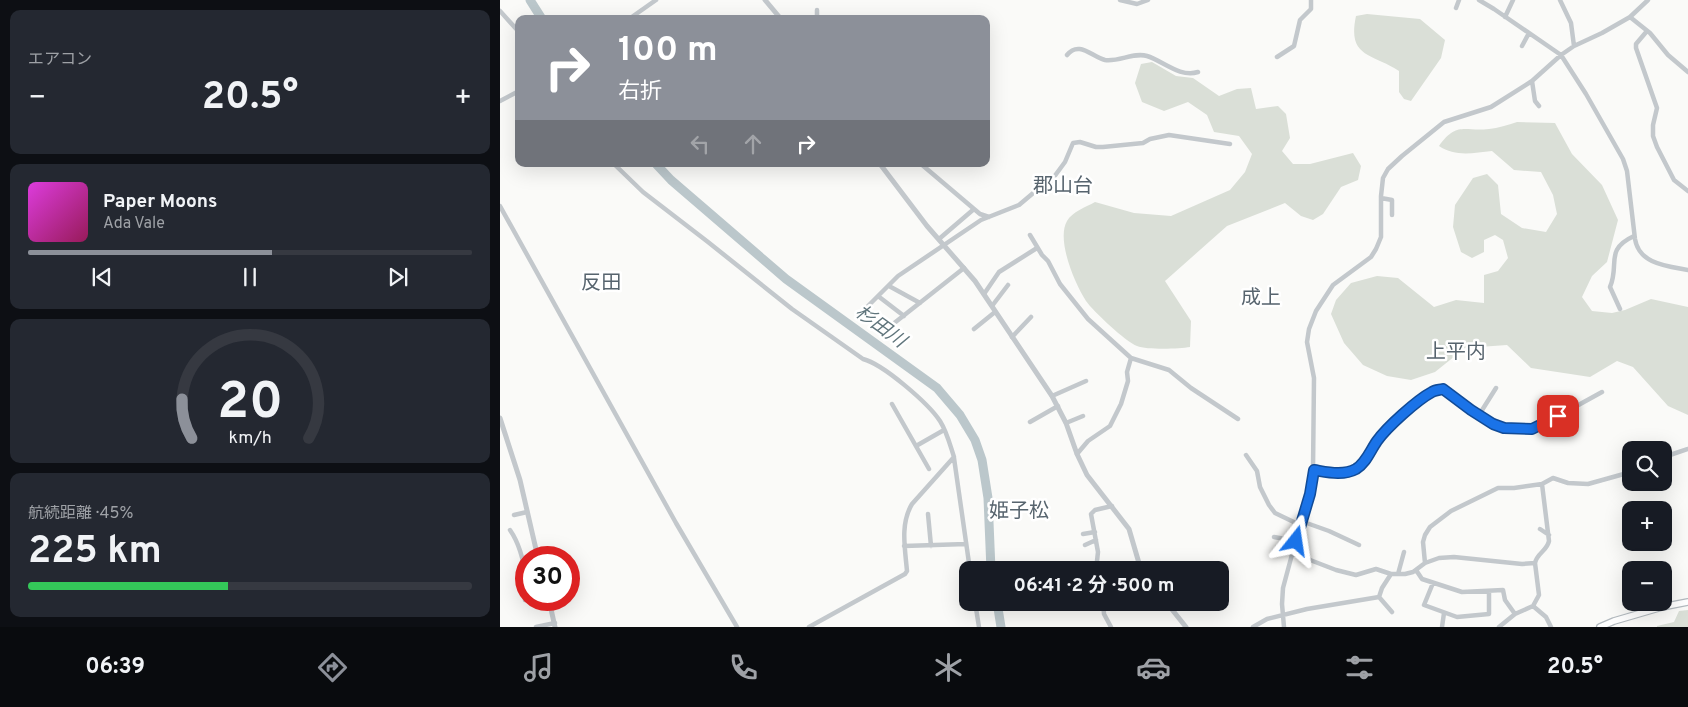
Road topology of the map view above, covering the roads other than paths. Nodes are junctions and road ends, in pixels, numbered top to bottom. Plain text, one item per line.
1 (656, 0) edge
2 (764, 0) edge
3 (1120, 0) edge
4 (1148, 0) edge
5 (1311, 0) edge
6 (1458, 0) edge
7 (1479, 0) edge
8 (1513, 0) edge
9 (1560, 0) edge
10 (1645, 1) edge
11 (1456, 8) dead end
12 (817, 10) dead end
13 (500, 11) edge
14 (635, 15) edge
15 (778, 15) edge
16 (817, 15) edge
17 (1505, 17) junction
18 (1630, 17) junction
19 (515, 28) edge
20 (1647, 31) junction
21 (1530, 33) junction
22 (1522, 46) dead end
23 (1574, 46) junction
24 (1067, 55) dead end
25 (1561, 55) junction
26 (1277, 57) dead end
27 (1198, 72) dead end
28 (1688, 72) edge
29 (1532, 81) junction
30 (515, 93) edge
31 (500, 102) edge
32 (1538, 106) dead end
33 (1230, 144) dead end
34 (617, 167) edge
35 (882, 167) edge
36 (924, 167) edge
37 (1688, 190) edge
38 (1381, 198) junction
39 (500, 206) edge
40 (974, 209) junction
41 (1392, 215) dead end
42 (990, 217) junction
43 (1030, 235) dead end
44 (1634, 236) junction
45 (939, 239) junction
46 (945, 245) junction
47 (1037, 248) junction
48 (964, 268) junction
49 (1688, 270) edge
50 (1008, 285) dead end
51 (888, 286) junction
52 (984, 294) junction
53 (878, 296) junction
54 (920, 303) junction
55 (868, 306) dead end
56 (992, 306) junction
57 (1620, 309) dead end
58 (996, 312) junction
59 (904, 316) junction
60 (1031, 317) dead end
61 (893, 324) dead end
62 (974, 329) dead end
63 (1012, 337) junction
64 (1131, 358) junction
65 (1086, 381) dead end
66 (1496, 388) dead end
67 (1602, 392) dead end
68 (1052, 396) junction
69 (892, 404) dead end
70 (1058, 406) junction
71 (1479, 415) junction
72 (1083, 416) dead end
73 (500, 418) edge
74 (1238, 419) dead end
75 (1030, 422) dead end
76 (1066, 423) junction
77 (944, 430) junction
78 (507, 438) junction
79 (500, 441) edge
80 (916, 446) junction
81 (1688, 449) edge
82 (1077, 454) junction
83 (1672, 454) edge
84 (1246, 455) dead end
85 (954, 458) junction
86 (929, 469) dead end
87 (1314, 470) junction
88 (1622, 475) edge
89 (1542, 484) junction
90 (1112, 506) junction
91 (527, 512) junction
92 (928, 514) dead end
93 (514, 515) dead end
94 (1300, 523) junction
95 (1540, 529) dead end
96 (510, 530) dead end
97 (1094, 532) junction
98 (1083, 534) dead end
99 (1548, 535) junction
100 (1274, 537) dead end
101 (1096, 540) junction
102 (1296, 541) junction
103 (966, 544) junction
104 (1085, 545) dead end
105 (1359, 545) dead end
106 (518, 546) edge
107 (535, 546) edge
108 (904, 546) junction
109 (930, 546) junction
110 (1404, 552) dead end
111 (1292, 553) junction
112 (969, 561) edge
113 (1097, 561) edge
114 (1138, 561) edge
115 (1425, 563) junction
116 (1536, 563) junction
117 (1416, 570) junction
118 (1391, 574) junction
119 (1398, 574) junction
120 (1433, 583) junction
121 (1489, 591) junction
122 (1379, 597) junction
123 (1688, 602) edge
124 (1533, 606) junction
125 (552, 611) edge
126 (976, 611) edge
127 (1104, 611) edge
128 (1173, 611) edge
129 (1392, 612) dead end
130 (1444, 613) junction
131 (1282, 614) junction
132 (1515, 614) junction
133 (555, 625) edge
134 (536, 627) edge
135 (737, 627) edge
136 (809, 627) edge
137 (979, 627) edge
138 (1111, 627) edge
139 (1186, 627) edge
140 (1253, 627) edge
141 (1284, 627) edge
142 (1442, 627) edge
143 (1499, 627) edge
144 (1551, 627) edge
145 (1600, 627) edge

1 - 14 street
2 - 15 street
3 - 4 street
5 - 26 street
6 - 11 street
7 - 17 street
8 - 17 street
9 - 23 street
10 - 18 street
12 - 16 street
13 - 19 street
17 - 21 street
18 - 20 street
18 - 23 street
20 - 28 street
20 - 37 street
21 - 22 street
21 - 25 street
23 - 25 street
24 - 27 street
25 - 29 street
25 - 44 street
29 - 32 street
29 - 38 street
30 - 31 street
33 - 42 street
34 - 77 street
35 - 45 street
36 - 40 street
38 - 41 street
38 - 87 street
39 - 135 street
40 - 42 street
40 - 45 street
42 - 46 street
43 - 47 street
44 - 49 street
44 - 57 street
45 - 46 street
46 - 48 street
46 - 51 street
47 - 52 street
47 - 64 street
48 - 52 street
48 - 54 street
50 - 56 street
51 - 53 street
51 - 54 street
52 - 56 street
53 - 55 street
53 - 59 street
54 - 59 street
56 - 58 street
58 - 62 street
58 - 63 street
59 - 61 street
60 - 63 street
63 - 68 street
64 - 74 street
64 - 82 street
65 - 68 street
66 - 71 street
67 - 71 street
68 - 70 street
69 - 80 street
70 - 75 street
70 - 76 street
71 - 87 street
72 - 76 street
73 - 78 street
76 - 82 street
77 - 80 street
77 - 85 street
78 - 79 street
78 - 91 street
80 - 86 street
81 - 83 street
82 - 90 street
84 - 94 street
85 - 103 street
85 - 108 street
87 - 94 street
88 - 89 street
89 - 99 street
89 - 115 street
90 - 97 street
90 - 114 street
91 - 93 street
91 - 107 street
92 - 109 street
94 - 102 street
94 - 105 street
95 - 99 street
96 - 106 street
97 - 98 street
97 - 101 street
99 - 116 street
100 - 102 street
101 - 104 street
101 - 113 street
102 - 111 street
103 - 109 street
103 - 112 street
108 - 109 street
108 - 136 street
110 - 119 street
111 - 118 street
111 - 131 street
115 - 116 street
115 - 117 street
116 - 124 street
117 - 119 street
117 - 120 street
118 - 119 street
118 - 122 street
120 - 121 street
120 - 130 street
121 - 130 street
121 - 132 street
122 - 129 street
122 - 131 street
123 - 145 main road
124 - 132 street
124 - 144 street
125 - 133 street
126 - 137 street
127 - 138 street
128 - 139 street
130 - 142 street
131 - 140 street
131 - 141 street
132 - 143 street
133 - 134 street

